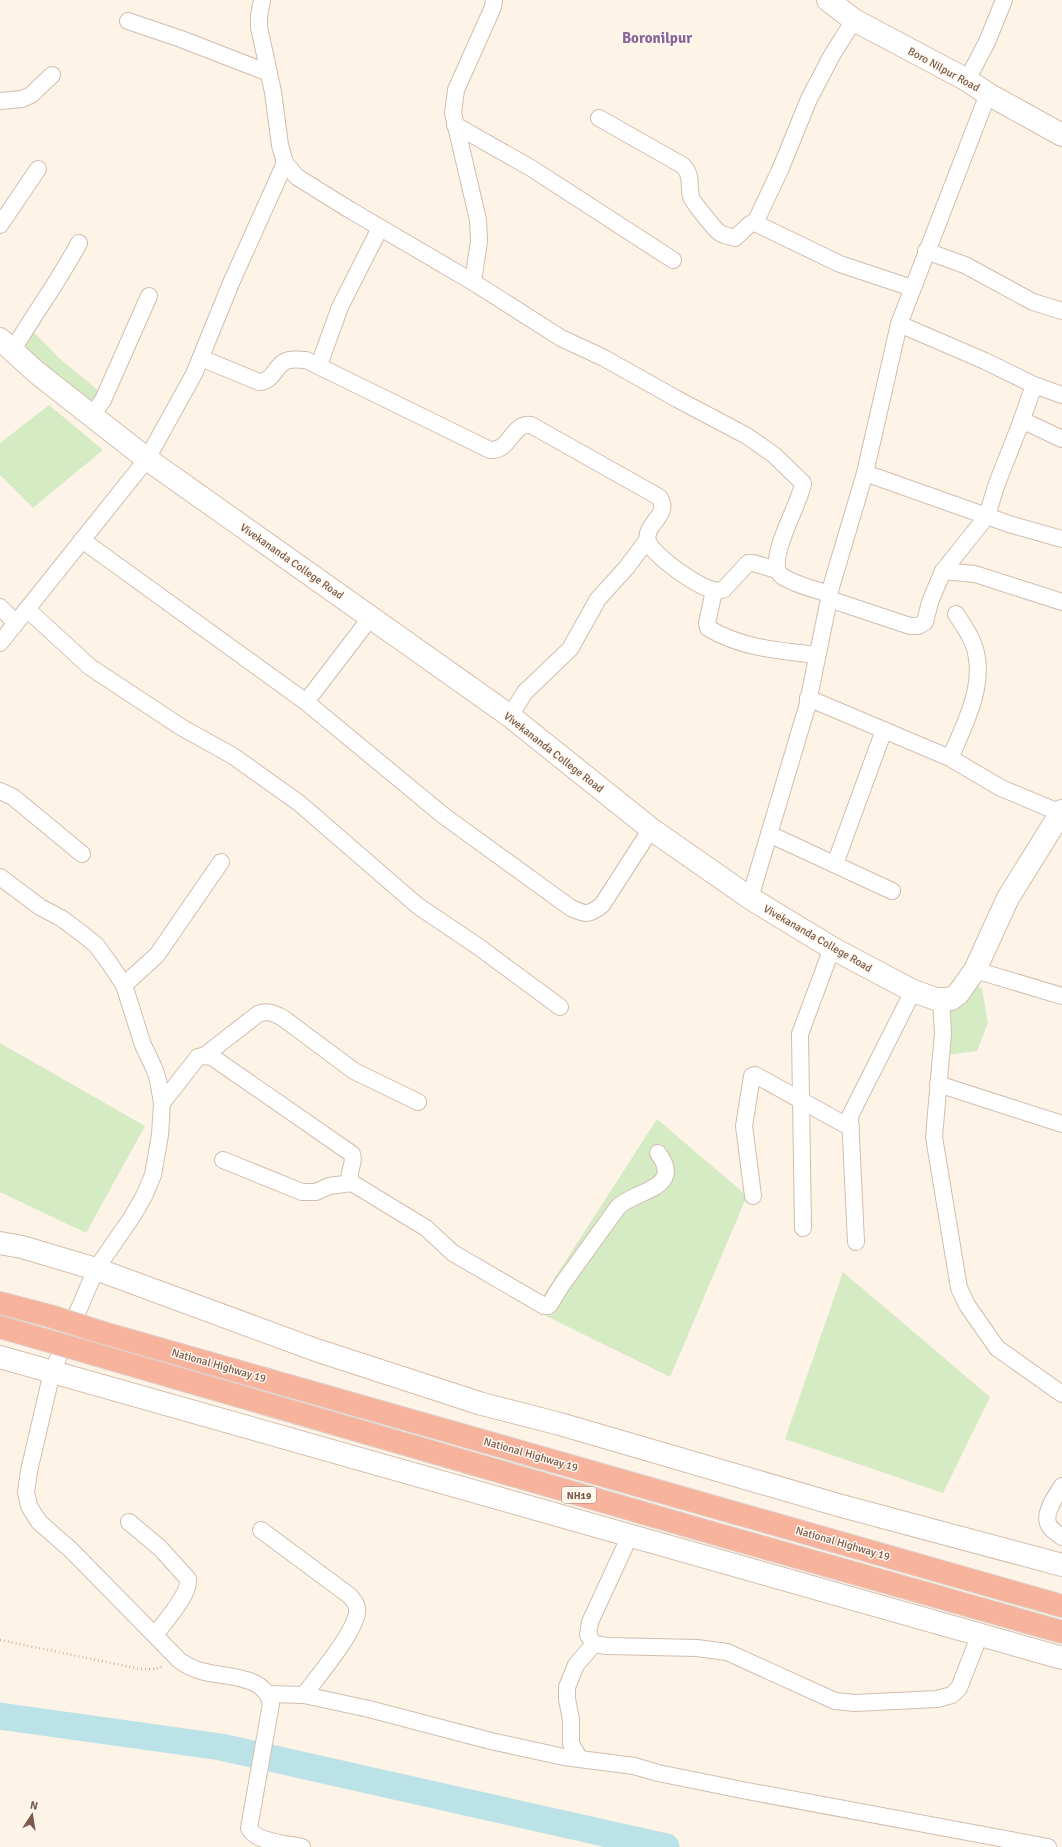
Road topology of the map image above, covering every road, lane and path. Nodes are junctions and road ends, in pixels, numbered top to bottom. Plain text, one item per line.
1 (262, 0) edge
2 (494, 0) edge
3 (828, 0) edge
4 (1004, 0) edge
5 (854, 20) junction
6 (128, 22) dead end
7 (269, 73) junction
8 (52, 75) dead end
9 (967, 80) junction
10 (988, 94) junction
11 (0, 101) edge
12 (599, 118) dead end
13 (455, 125) junction
14 (1062, 134) edge
15 (285, 163) junction
16 (38, 169) dead end
17 (756, 223) junction
18 (0, 225) edge
19 (380, 228) junction
20 (79, 243) dead end
21 (926, 251) junction
22 (673, 260) dead end
23 (473, 282) junction
24 (912, 288) junction
25 (149, 296) dead end
26 (1062, 311) edge
27 (899, 324) junction
28 (7, 345) edge
29 (201, 358) junction
30 (319, 365) junction
31 (1034, 385) junction
32 (1062, 395) edge
33 (92, 415) junction
34 (1020, 425) junction
35 (1062, 439) edge
36 (147, 459) junction
37 (865, 473) junction
38 (987, 516) junction
39 (1062, 539) edge
40 (82, 540) junction
41 (647, 540) junction
42 (777, 570) junction
43 (943, 571) junction
44 (714, 591) junction
45 (829, 596) junction
46 (1062, 602) edge
47 (0, 607) edge
48 (27, 609) junction
49 (956, 614) dead end
50 (371, 616) junction
51 (16, 623) junction
52 (0, 643) edge
53 (817, 655) junction
54 (808, 698) junction
55 (306, 702) junction
56 (510, 716) junction
57 (884, 730) junction
58 (950, 758) junction
59 (0, 791) edge
60 (1061, 812) edge
61 (651, 829) junction
62 (769, 834) junction
63 (82, 854) dead end
64 (221, 862) dead end
65 (835, 864) junction
66 (0, 877) edge
67 (892, 891) dead end
68 (750, 898) junction
69 (832, 948) junction
70 (975, 970) junction
71 (124, 985) junction
72 (913, 991) junction
73 (1062, 996) edge
74 (941, 999) junction
75 (560, 1007) dead end
76 (204, 1056) junction
77 (938, 1084) junction
78 (801, 1100) junction
79 (418, 1102) dead end
80 (162, 1104) junction
81 (1062, 1124) edge
82 (851, 1128) junction
83 (658, 1153) dead end
84 (223, 1160) dead end
85 (352, 1183) junction
86 (753, 1196) dead end
87 (803, 1228) dead end
88 (856, 1242) dead end
89 (0, 1243) edge
90 (96, 1269) junction
91 (0, 1302) edge
92 (0, 1327) edge
93 (0, 1357) edge
94 (52, 1372) junction
95 (1062, 1394) edge
96 (1062, 1486) edge
97 (129, 1522) dead end
98 (261, 1530) dead end
99 (1062, 1537) edge
100 (626, 1544) dead end
101 (1062, 1565) edge
102 (1062, 1606) edge
103 (1062, 1632) edge
104 (980, 1634) junction
105 (155, 1635) junction
106 (0, 1640) edge
107 (594, 1644) junction
108 (1062, 1658) edge
109 (179, 1660) junction
110 (304, 1695) junction
111 (270, 1699) junction
112 (580, 1759) junction
113 (302, 1847) edge
114 (1048, 1847) edge

1 - 7 street
2 - 13 street
3 - 5 main road, Boro Nilpur Road
4 - 9 street
5 - 9 main road, Boro Nilpur Road
5 - 17 street
6 - 7 street
7 - 15 street
8 - 11 street
9 - 10 main road, Boro Nilpur Road
10 - 14 main road, Boro Nilpur Road
10 - 21 street
12 - 17 street
13 - 22 street
13 - 23 street
15 - 19 street
15 - 29 street
16 - 18 street
17 - 24 street
19 - 23 street
19 - 30 street
20 - 28 street
21 - 24 street
21 - 26 street
23 - 42 street
24 - 27 street
25 - 33 street
27 - 31 street
27 - 37 street
28 - 33 main road, Vivekananda College Road
29 - 30 street
29 - 36 street
30 - 41 street
31 - 32 street
31 - 34 street
33 - 36 main road, Vivekananda College Road
34 - 35 street
34 - 38 street
36 - 40 street
36 - 50 main road, Vivekananda College Road
37 - 38 street
37 - 45 street
38 - 39 street
38 - 43 street
40 - 48 street
40 - 55 street
41 - 44 street
41 - 56 street
42 - 44 street
42 - 45 street
43 - 45 street
43 - 46 street
44 - 53 street
45 - 53 street
47 - 51 street
48 - 51 street
48 - 75 street
49 - 58 street
50 - 55 street
50 - 56 main road, Vivekananda College Road
51 - 52 street
53 - 54 street
54 - 57 street
54 - 62 street
55 - 61 street
56 - 61 main road, Vivekananda College Road
57 - 58 street
57 - 65 street
58 - 60 street
59 - 63 street
60 - 70 main road
61 - 68 main road, Vivekananda College Road
62 - 65 street
62 - 68 street
64 - 71 street
65 - 67 street
66 - 71 street
68 - 69 main road, Vivekananda College Road
69 - 72 main road, Vivekananda College Road
69 - 78 street
70 - 73 street
70 - 74 main road
71 - 80 street
72 - 74 main road, Vivekananda College Road
72 - 82 street
74 - 77 street
76 - 79 street
76 - 80 street
76 - 85 street
77 - 81 street
77 - 95 street
78 - 82 street
78 - 86 street
78 - 87 street
80 - 90 street
82 - 88 street
83 - 85 street
84 - 85 street
89 - 90 main road
90 - 94 street
90 - 101 main road
91 - 102 highway, National Highway 19 / NH19, bridge
92 - 103 highway, NH19, bridge
93 - 94 main road
94 - 104 main road
94 - 105 street
96 - 99 street
97 - 105 street
98 - 110 street
100 - 107 street
104 - 107 street
104 - 108 main road
105 - 109 street
106 - 109 path
107 - 112 street
109 - 111 street
110 - 111 street
110 - 112 street
111 - 113 street
112 - 114 street

